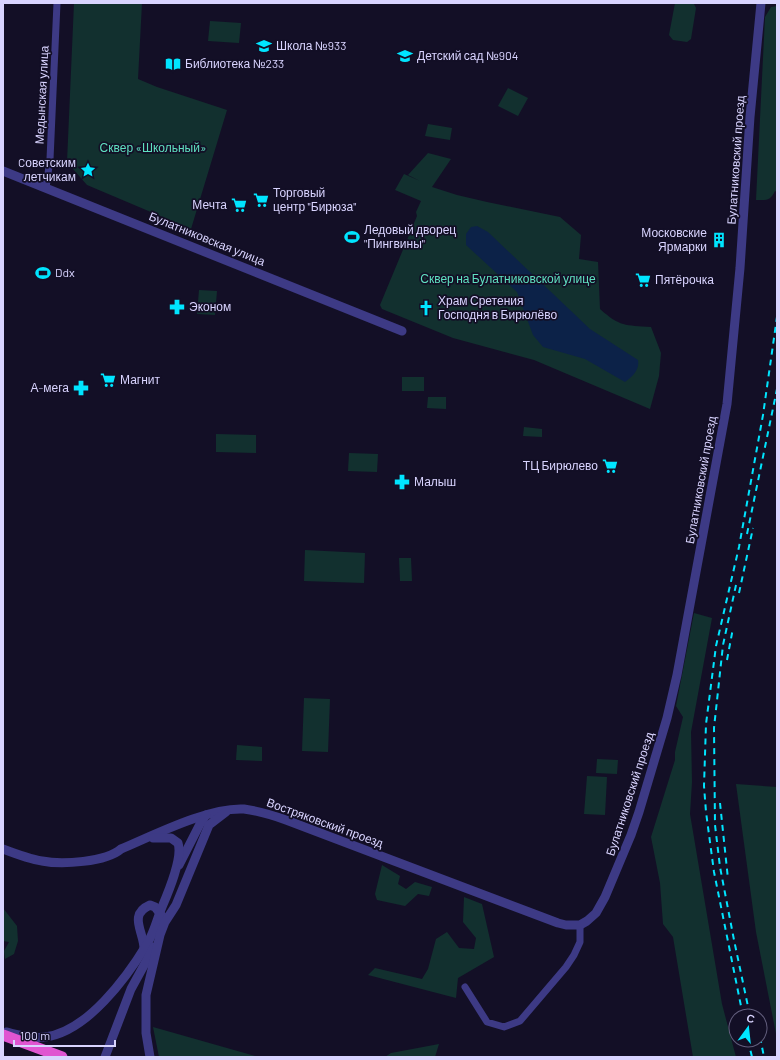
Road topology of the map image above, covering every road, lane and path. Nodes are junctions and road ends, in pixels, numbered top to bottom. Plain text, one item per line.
1 (57, 3) edge
2 (761, 3) edge
3 (3, 171) edge
4 (46, 188) junction
5 (402, 331) dead end
6 (228, 810) junction
7 (198, 821) junction
8 (148, 838) junction
9 (200, 845) junction
10 (3, 850) edge
11 (176, 872) junction
12 (160, 912) junction
13 (165, 922) junction
14 (581, 929) junction
15 (160, 935) junction
16 (144, 947) junction
17 (135, 980) junction
18 (465, 987) dead end
19 (3, 1031) edge
20 (3, 1035) edge
21 (62, 1057) edge
22 (105, 1057) edge
23 (150, 1057) edge

1 - 4 street, Медынская улица
2 - 14 street, Булатниковский проезд
3 - 4 street, Булатниковская улица
4 - 5 street, Булатниковская улица
6 - 7 street, Востряковский проезд
6 - 9 street
6 - 14 street, Востряковский проезд
7 - 8 street
7 - 9 street
7 - 11 street
8 - 10 street
8 - 11 street
9 - 13 street
11 - 12 street
12 - 13 street
12 - 16 street
12 - 16 street
13 - 15 street
14 - 18 street
15 - 17 street
15 - 23 street
16 - 17 street
16 - 19 street
17 - 22 street
20 - 21 highway

